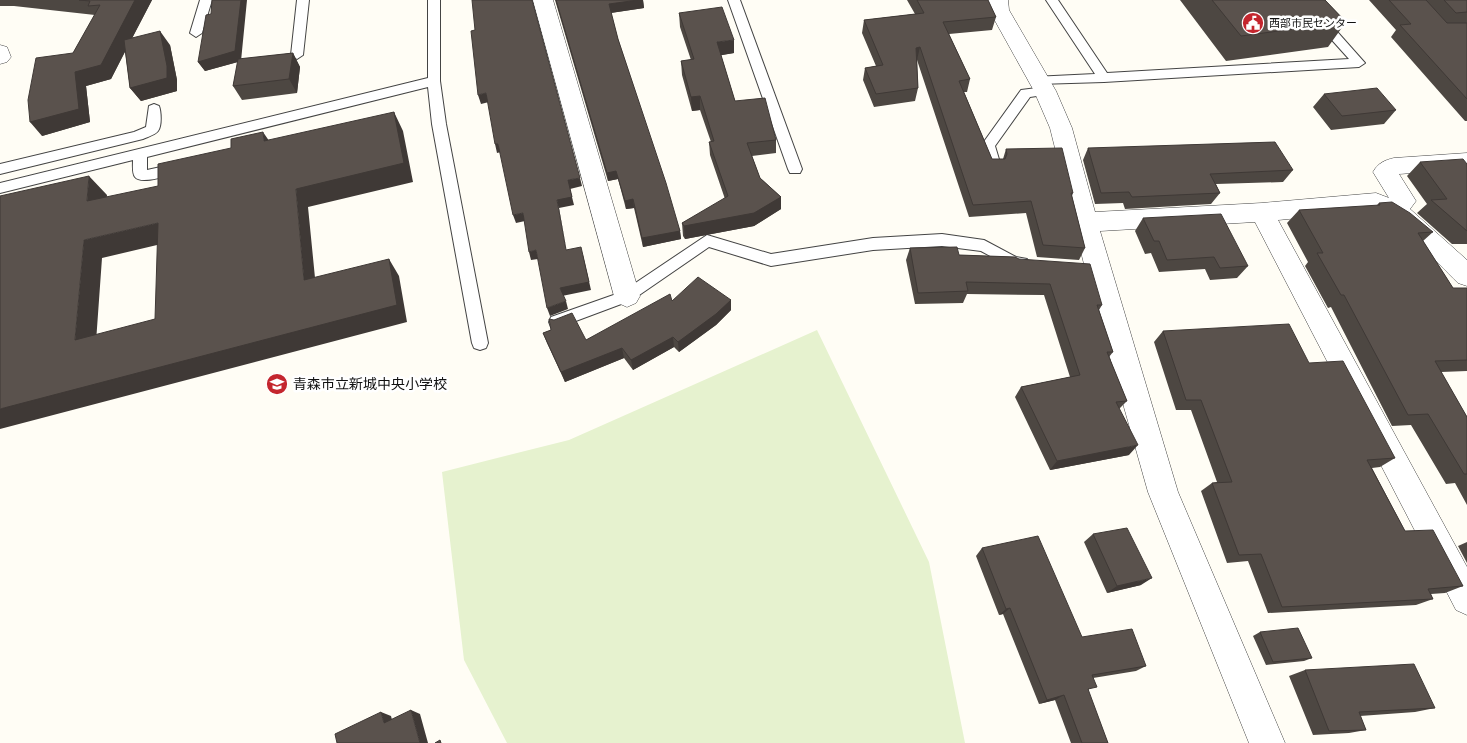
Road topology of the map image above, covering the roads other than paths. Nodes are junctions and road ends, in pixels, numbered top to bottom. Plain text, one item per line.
1 (206, 0) edge
2 (303, 0) edge
3 (434, 0) edge
4 (543, 0) edge
5 (734, 0) edge
6 (998, 0) edge
7 (1052, 0) edge
8 (1302, 0) edge
9 (196, 33) dead end
10 (297, 55) dead end
11 (1104, 78) junction
12 (434, 82) junction
13 (1041, 86) junction
14 (154, 110) dead end
15 (140, 154) junction
16 (1467, 161) edge
17 (192, 164) edge
18 (994, 166) edge
19 (0, 169) edge
20 (796, 169) dead end
21 (0, 188) edge
22 (1393, 209) junction
23 (1262, 212) junction
24 (1086, 222) junction
25 (1033, 264) edge
26 (1467, 276) edge
27 (627, 296) junction
28 (558, 322) edge
29 (480, 342) dead end
30 (1467, 599) edge
31 (1267, 743) edge

1 - 9 lane
2 - 10 lane
3 - 12 lane
4 - 27 street
5 - 20 lane
6 - 13 street
7 - 11 lane
8 - 11 lane
11 - 13 lane
12 - 15 lane
12 - 29 lane
13 - 18 lane
13 - 24 street
14 - 19 lane
15 - 17 lane
15 - 21 lane
16 - 22 street
22 - 23 street
22 - 26 street
23 - 24 street
23 - 30 street
24 - 31 street
25 - 27 lane
27 - 28 lane

